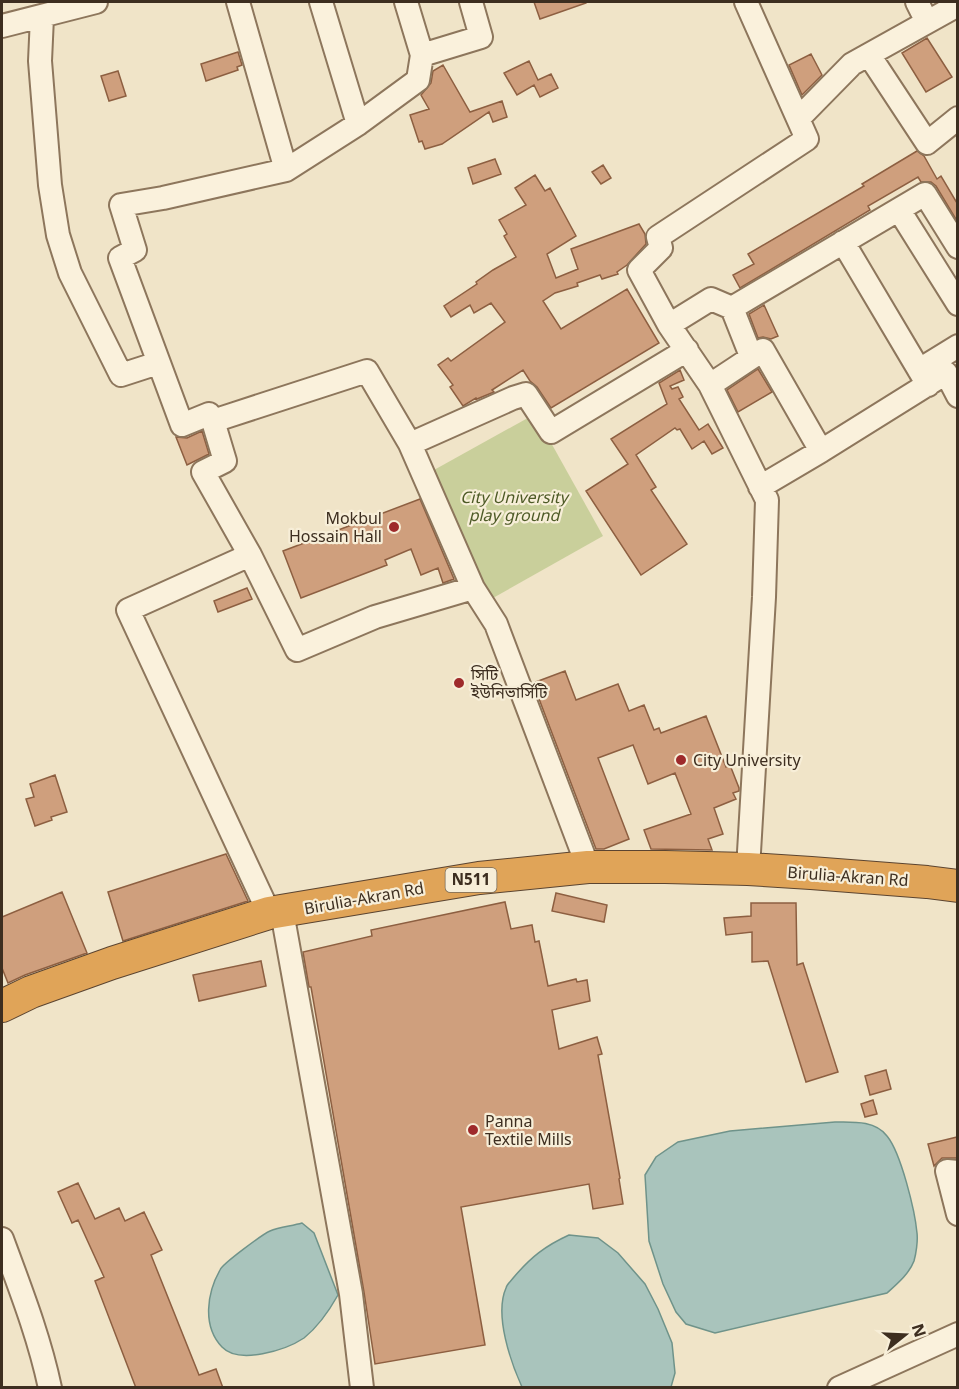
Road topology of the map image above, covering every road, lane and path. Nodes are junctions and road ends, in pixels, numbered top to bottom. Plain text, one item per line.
1 (96, 2) edge
2 (238, 2) edge
3 (321, 2) edge
4 (406, 2) edge
5 (471, 2) edge
6 (746, 2) edge
7 (917, 2) edge
8 (957, 5) edge
9 (42, 17) junction
10 (927, 22) junction
11 (2, 26) edge
12 (422, 55) junction
13 (869, 55) junction
14 (798, 118) junction
15 (957, 118) edge
16 (358, 124) junction
17 (286, 170) junction
18 (899, 210) junction
19 (843, 243) junction
20 (957, 248) edge
21 (957, 304) edge
22 (732, 308) junction
23 (669, 326) junction
24 (957, 346) edge
25 (687, 350) junction
26 (751, 356) junction
27 (158, 363) junction
28 (923, 377) junction
29 (710, 385) junction
30 (957, 396) edge
31 (213, 421) junction
32 (410, 444) junction
33 (820, 451) junction
34 (760, 487) junction
35 (250, 555) junction
36 (473, 588) junction
37 (588, 867) junction
38 (748, 868) junction
39 (957, 886) edge
40 (276, 913) junction
41 (2, 1006) edge
42 (957, 1172) edge
43 (957, 1214) edge
44 (2, 1239) edge
45 (957, 1334) edge
46 (50, 1388) edge
47 (363, 1388) edge
48 (839, 1388) edge

1 - 9 street
2 - 17 street
3 - 16 street
4 - 12 street
5 - 12 street
6 - 14 street
7 - 10 street
8 - 10 street
9 - 11 street
9 - 27 street
10 - 13 street
12 - 16 street
13 - 14 street
13 - 15 street
14 - 23 street
16 - 17 street
17 - 27 street
18 - 19 street
18 - 20 street
18 - 21 street
19 - 22 street
19 - 28 street
22 - 23 street
22 - 26 street
23 - 25 street
24 - 28 street
25 - 29 street
25 - 32 street
26 - 29 street
26 - 33 street
27 - 31 street
28 - 30 street
28 - 33 street
29 - 34 street
31 - 32 street
31 - 35 street
32 - 36 street
33 - 34 street
34 - 38 street
35 - 36 street
35 - 40 street
36 - 37 street
37 - 38 highway, Birulia-Akran Rd / N511
37 - 40 highway, Birulia-Akran Rd / N511
38 - 39 highway, Birulia-Akran Rd / N511
40 - 41 highway, Birulia-Akran Rd / N511
40 - 47 street
42 - 43 street
44 - 46 street
45 - 48 street

